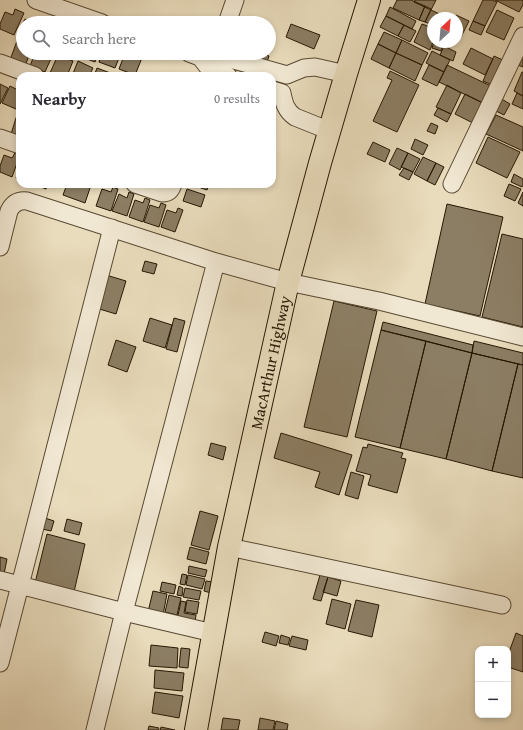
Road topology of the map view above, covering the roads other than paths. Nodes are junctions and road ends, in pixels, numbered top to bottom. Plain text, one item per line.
1 (36, 0) edge
2 (235, 0) edge
3 (369, 0) edge
4 (82, 16) edge
5 (229, 16) edge
6 (523, 36) edge
7 (207, 61) edge
8 (0, 64) edge
9 (23, 72) edge
10 (222, 72) edge
11 (270, 72) edge
12 (276, 73) edge
13 (346, 74) junction
14 (287, 75) junction
15 (277, 91) edge
16 (330, 131) junction
17 (0, 138) edge
18 (16, 144) edge
19 (452, 184) dead end
20 (147, 188) edge
21 (171, 188) edge
22 (112, 228) junction
23 (0, 246) edge
24 (216, 262) junction
25 (288, 282) junction
26 (523, 337) edge
27 (229, 547) junction
28 (0, 580) edge
29 (20, 585) junction
30 (502, 605) dead end
31 (124, 612) junction
32 (214, 633) junction
33 (0, 662) edge
34 (95, 730) edge
35 (196, 730) edge

1 - 4 street
2 - 5 street
3 - 13 highway, MacArthur Highway
6 - 19 street
7 - 10 street
7 - 11 street
8 - 9 street
12 - 14 street
13 - 14 street
13 - 16 highway, MacArthur Highway
14 - 15 street
15 - 16 street
16 - 25 highway, MacArthur Highway
17 - 18 street
20 - 21 street
22 - 23 street
22 - 24 street
22 - 29 street
24 - 25 street
24 - 31 street
25 - 26 street
25 - 27 highway, MacArthur Highway
27 - 30 street
27 - 32 highway, MacArthur Highway
28 - 29 street
29 - 31 street
29 - 33 street
31 - 32 street
31 - 34 street
32 - 35 highway, MacArthur Highway

